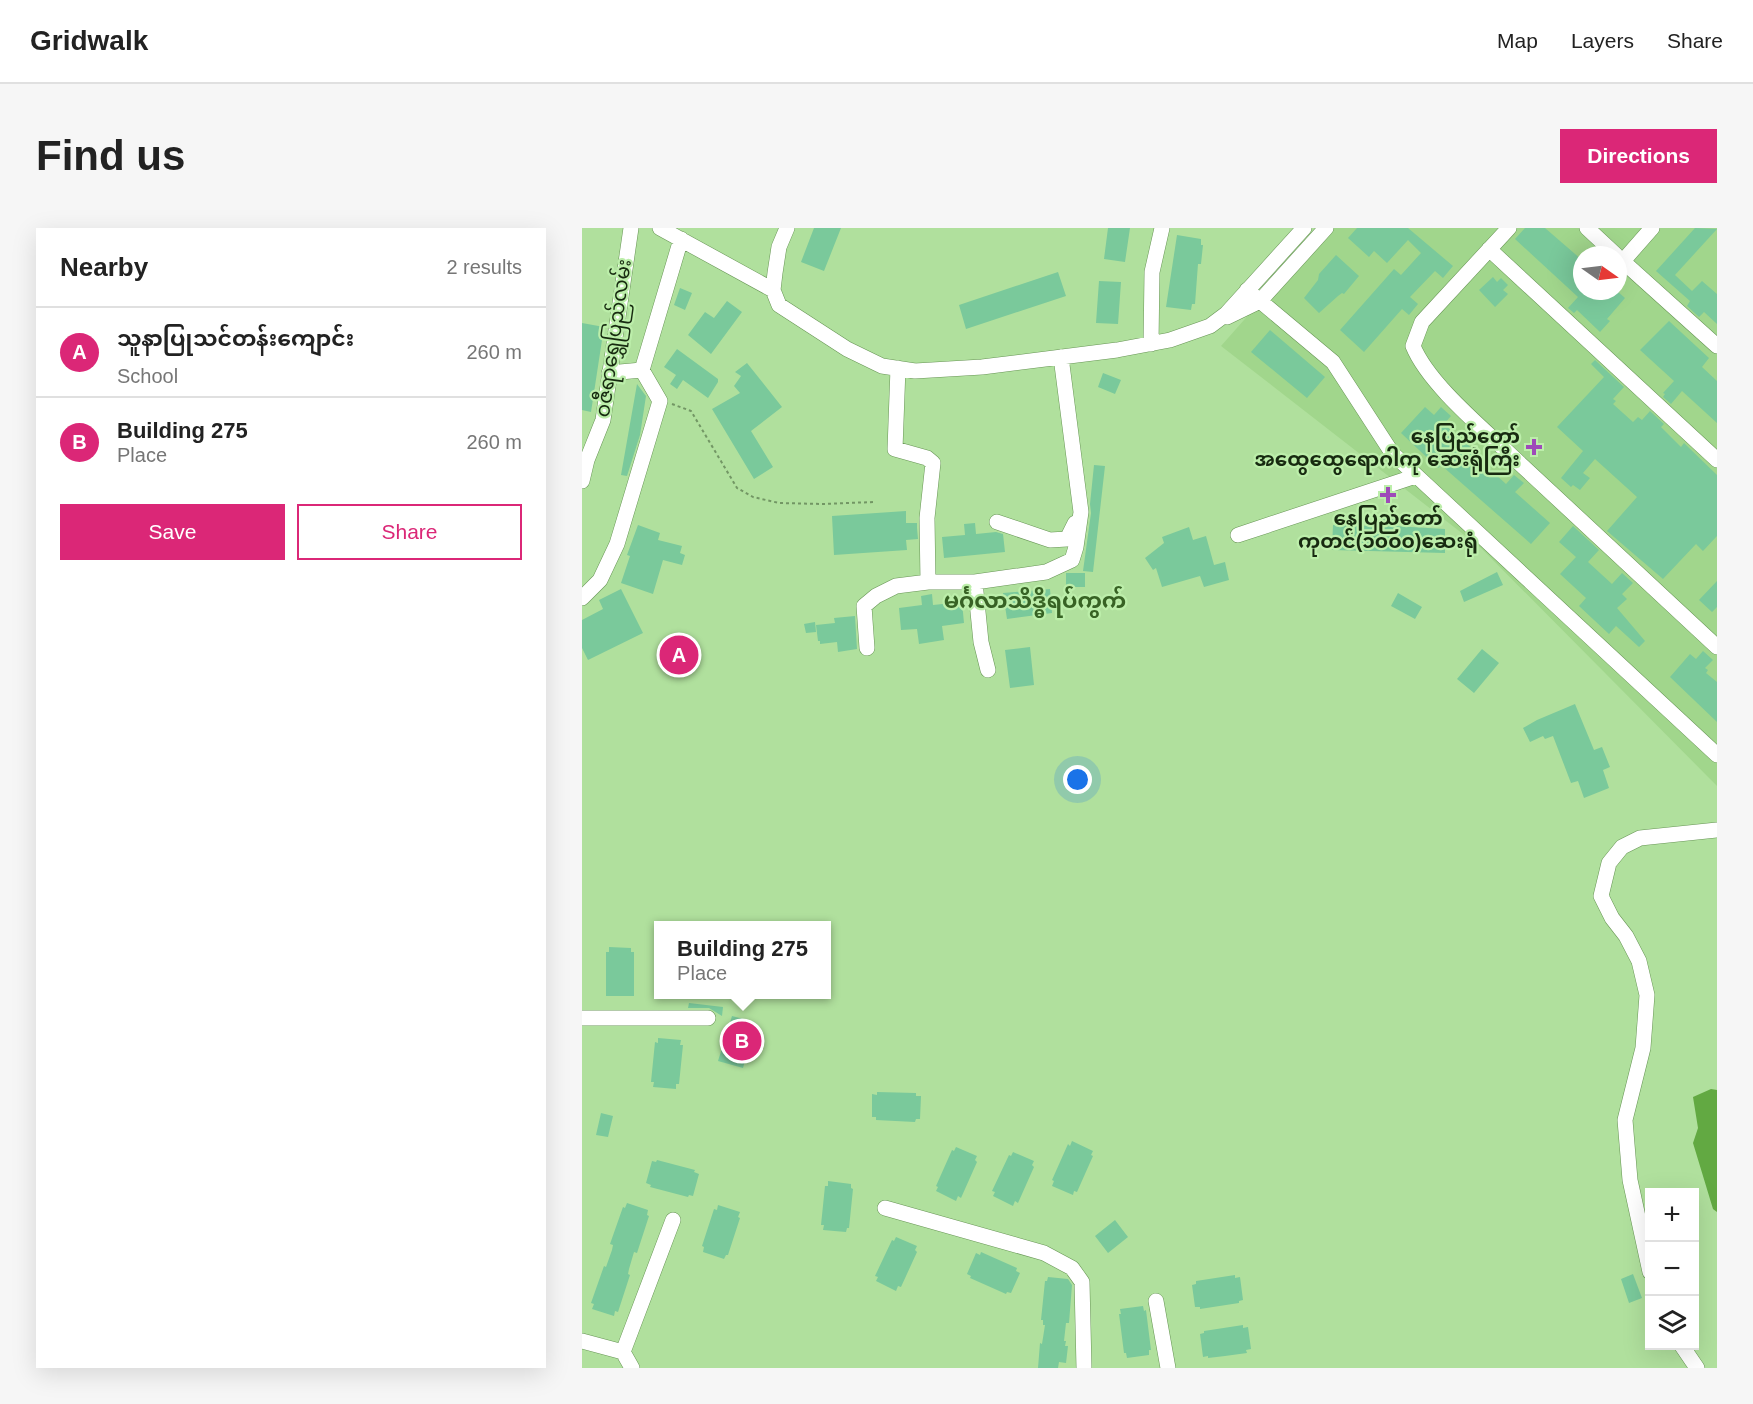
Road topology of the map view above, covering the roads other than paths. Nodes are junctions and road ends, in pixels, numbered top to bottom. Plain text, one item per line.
1 (631, 228) edge
2 (660, 228) edge
3 (787, 228) edge
4 (1162, 228) edge
5 (1304, 228) edge
6 (1326, 228) edge
7 (1509, 228) edge
8 (1587, 228) edge
9 (1652, 228) edge
10 (681, 239) junction
11 (1606, 246) edge
12 (1490, 249) junction
13 (1627, 251) edge
14 (1627, 265) edge
15 (773, 290) junction
16 (1247, 290) junction
17 (1260, 301) junction
18 (1210, 326) junction
19 (1151, 344) junction
20 (1717, 346) edge
21 (1060, 357) junction
22 (898, 368) junction
23 (642, 370) junction
24 (609, 373) junction
25 (1717, 460) edge
26 (1416, 476) junction
27 (582, 481) edge
28 (1080, 512) junction
29 (997, 522) dead end
30 (1238, 535) dead end
31 (928, 582) junction
32 (975, 582) junction
33 (582, 598) edge
34 (1717, 647) edge
35 (867, 648) dead end
36 (988, 670) dead end
37 (1717, 754) edge
38 (1717, 830) edge
39 (582, 1018) edge
40 (708, 1018) dead end
41 (885, 1208) dead end
42 (673, 1220) dead end
43 (1645, 1250) edge
44 (1156, 1301) dead end
45 (582, 1341) edge
46 (1685, 1350) edge
47 (623, 1352) junction
48 (632, 1368) edge
49 (1084, 1368) edge
50 (1168, 1368) edge
51 (1697, 1368) edge

1 - 24 street, ဝဇီရာရွှေပြည်လမ်း
2 - 10 street
3 - 15 street
4 - 19 street
5 - 16 street
6 - 17 street
7 - 12 street
8 - 11 street
9 - 13 street
10 - 15 street
10 - 23 street
12 - 25 street
12 - 34 street
14 - 20 street
15 - 22 street
16 - 17 street
16 - 18 street
17 - 18 street
17 - 26 street
18 - 19 street
19 - 21 street
21 - 22 street
21 - 28 street
22 - 31 street
23 - 24 street
23 - 33 street
24 - 27 street, ဝဇီရာရွှေပြည်လမ်း
26 - 30 street
26 - 37 street
28 - 29 street
28 - 32 street
31 - 32 street
31 - 35 street
32 - 36 street
38 - 43 street
39 - 40 street
41 - 49 street
42 - 47 street
44 - 50 street
45 - 47 street
46 - 51 street
47 - 48 street

